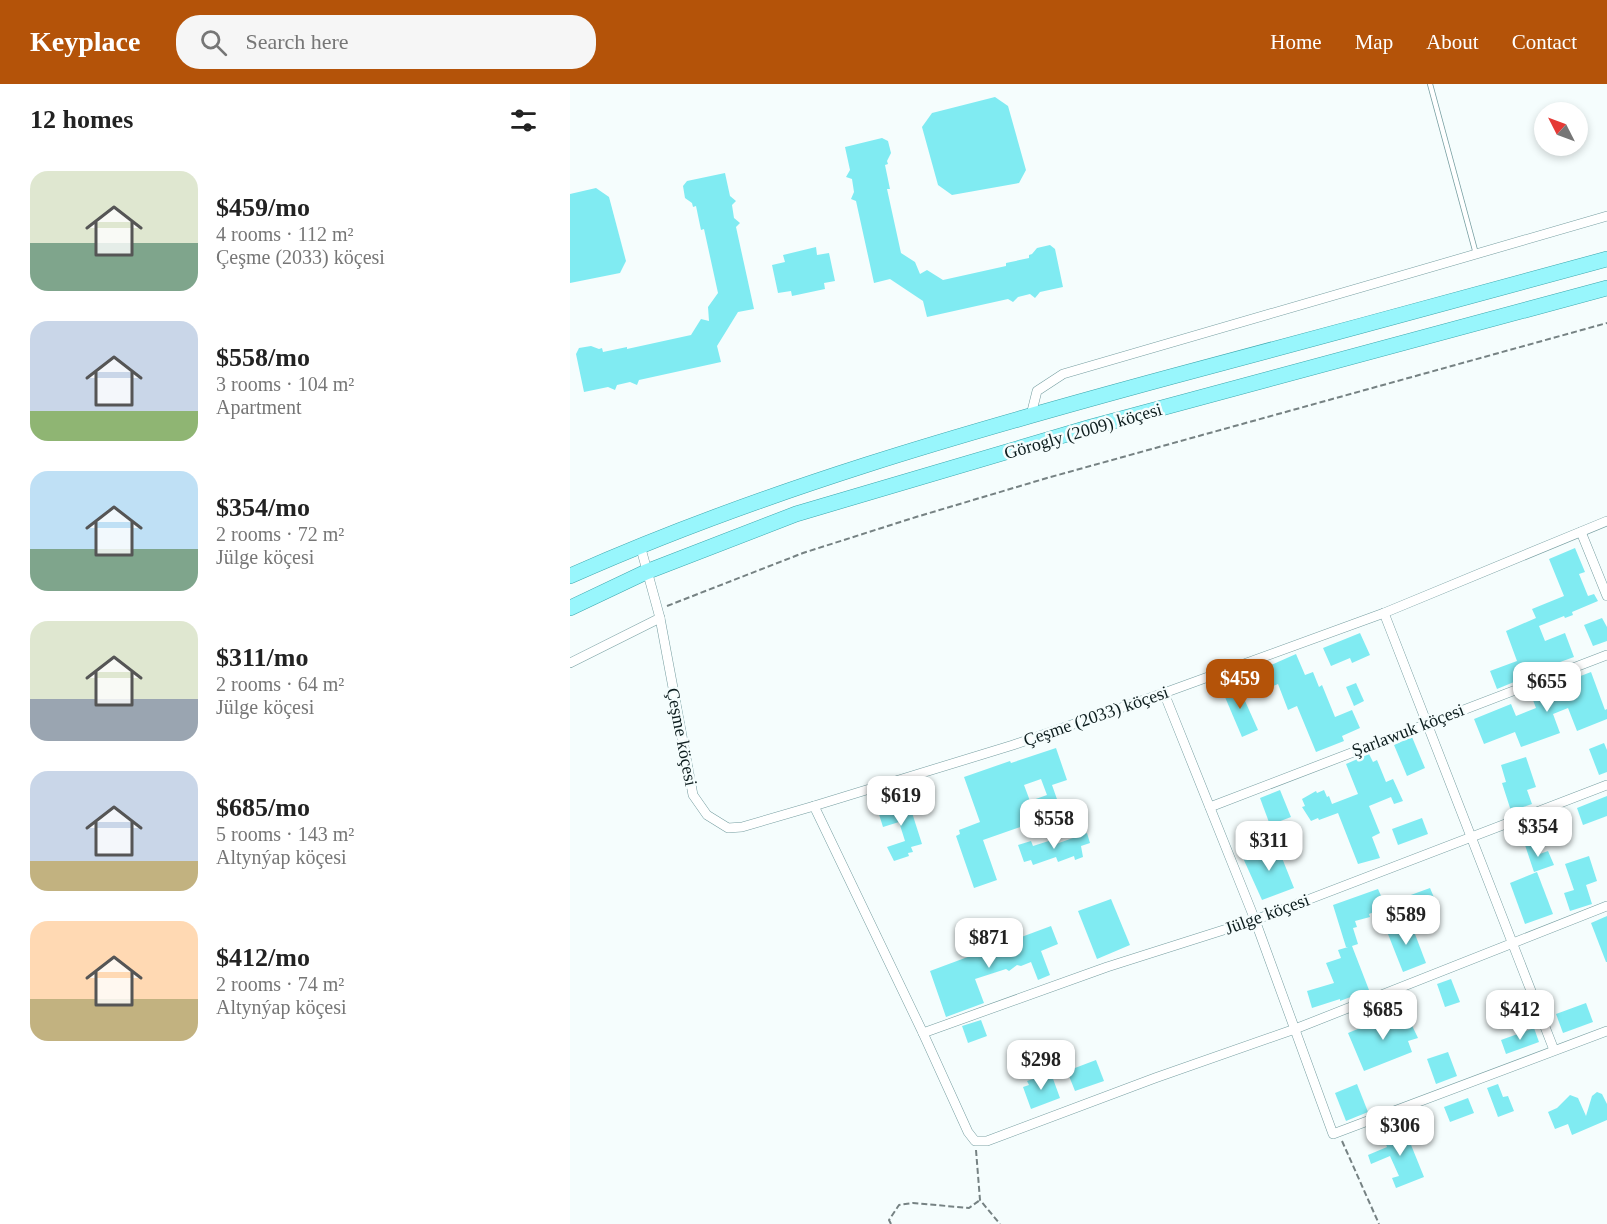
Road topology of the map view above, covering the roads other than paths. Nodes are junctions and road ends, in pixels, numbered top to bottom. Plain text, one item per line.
1 (1430, 84) edge
2 (1607, 216) edge
3 (1476, 254) junction
4 (1607, 259) edge
5 (1607, 288) edge
6 (1031, 415) junction
7 (1607, 521) edge
8 (1581, 532) junction
9 (640, 545) junction
10 (646, 572) junction
11 (570, 576) edge
12 (1607, 596) edge
13 (570, 608) edge
14 (1384, 613) junction
15 (659, 614) junction
16 (1607, 655) edge
17 (570, 663) edge
18 (1164, 693) junction
19 (1426, 723) junction
20 (1607, 785) edge
21 (814, 806) junction
22 (1210, 807) junction
23 (1471, 838) junction
24 (1607, 906) edge
25 (1255, 920) junction
26 (1511, 943) junction
27 (1295, 1029) junction
28 (1607, 1031) edge
29 (923, 1033) junction
30 (1554, 1050) junction

1 - 3 lane
2 - 3 street
3 - 6 street
4 - 6 main road, Görogly (2009) köçesi
5 - 10 main road, Görogly (2009) köçesi
6 - 9 main road, Görogly (2009) köçesi
7 - 8 street, Çeşme (2033) köçesi
8 - 12 street
8 - 14 street, Çeşme (2033) köçesi
9 - 10 street, Çeşme köçesi
9 - 11 main road, Görogly (2009) köçesi
10 - 13 main road, Görogly (2009) köçesi
10 - 15 street, Çeşme köçesi
14 - 18 street, Çeşme (2033) köçesi
14 - 19 street
15 - 17 street
15 - 21 street, Çeşme köçesi
16 - 19 street, Şarlawuk köçesi
18 - 21 street, Çeşme (2033) köçesi
18 - 22 street
19 - 22 street, Şarlawuk köçesi
19 - 23 street
20 - 23 street, Jülge köçesi
21 - 29 street
22 - 25 street
23 - 25 street, Jülge köçesi
23 - 26 street
24 - 26 street
25 - 27 street
25 - 29 street, Jülge köçesi
26 - 27 street
26 - 30 street
27 - 29 street
27 - 30 street
28 - 30 street

